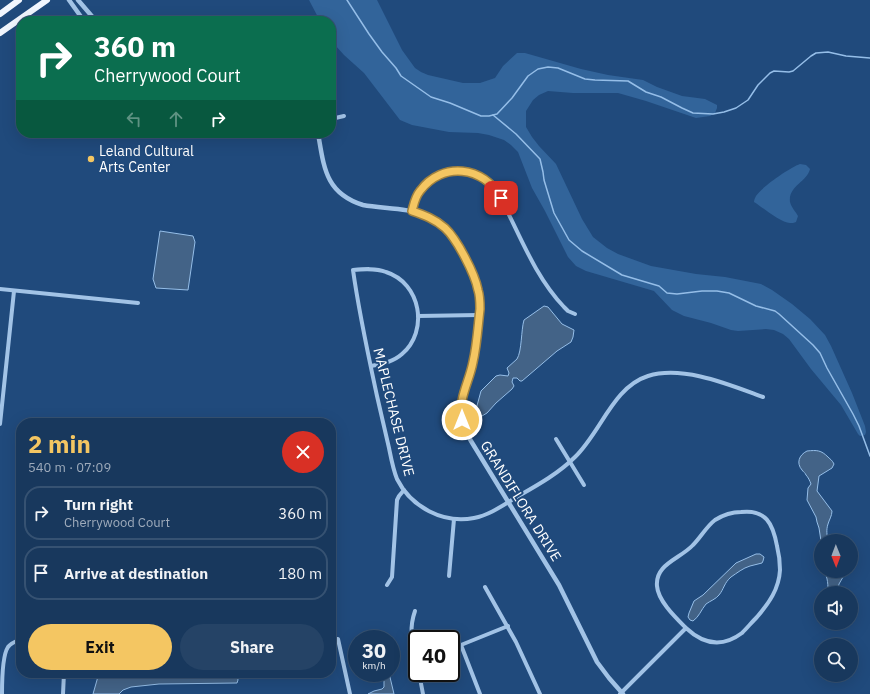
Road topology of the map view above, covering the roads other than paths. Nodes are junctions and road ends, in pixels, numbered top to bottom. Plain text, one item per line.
1 (19, 0) edge
2 (41, 0) edge
3 (47, 0) edge
4 (69, 0) edge
5 (78, 0) edge
6 (0, 14) edge
7 (24, 16) joint
8 (80, 16) edge
9 (92, 16) edge
10 (16, 22) edge
11 (0, 34) edge
12 (344, 116) dead end
13 (336, 118) edge
14 (319, 138) edge
15 (412, 211) junction
16 (0, 289) edge
17 (14, 291) junction
18 (138, 303) dead end
19 (575, 314) dead end
20 (418, 316) junction
21 (479, 316) junction
22 (371, 366) junction
23 (763, 397) dead end
24 (0, 424) edge
25 (556, 439) dead end
26 (570, 462) junction
27 (584, 485) dead end
28 (404, 490) junction
29 (508, 503) junction
30 (454, 519) junction
31 (449, 576) dead end
32 (387, 585) dead end
33 (484, 587) dead end
34 (415, 611) dead end
35 (508, 626) junction
36 (686, 628) junction
37 (411, 630) edge
38 (336, 639) edge
39 (16, 642) edge
40 (461, 645) joint
41 (64, 678) edge
42 (421, 682) edge
43 (2, 694) edge
44 (63, 694) edge
45 (350, 694) edge
46 (423, 694) edge
47 (480, 694) edge
48 (540, 694) edge
49 (622, 694) edge

1 - 6 highway
2 - 7 highway
3 - 7 highway
4 - 8 street
5 - 9 street
10 - 11 highway
12 - 13 street
14 - 15 street, GRANDIFLORA DRIVE
15 - 19 street
15 - 21 street, GRANDIFLORA DRIVE
16 - 17 street
17 - 18 street
17 - 24 street
20 - 21 street
20 - 22 street
20 - 22 street, MAPLECHASE DRIVE
21 - 29 street, GRANDIFLORA DRIVE
22 - 28 street, MAPLECHASE DRIVE
23 - 26 street, MAPLECHASE DRIVE
25 - 26 street
26 - 27 street
26 - 29 street, MAPLECHASE DRIVE
28 - 30 street, MAPLECHASE DRIVE
28 - 32 street
29 - 30 street, MAPLECHASE DRIVE
29 - 49 street, GRANDIFLORA DRIVE
30 - 31 street
33 - 35 street
34 - 37 street
35 - 40 street
35 - 48 street
36 - 36 street
36 - 49 street
38 - 45 street
39 - 43 street
40 - 47 street
41 - 44 street
42 - 46 street

